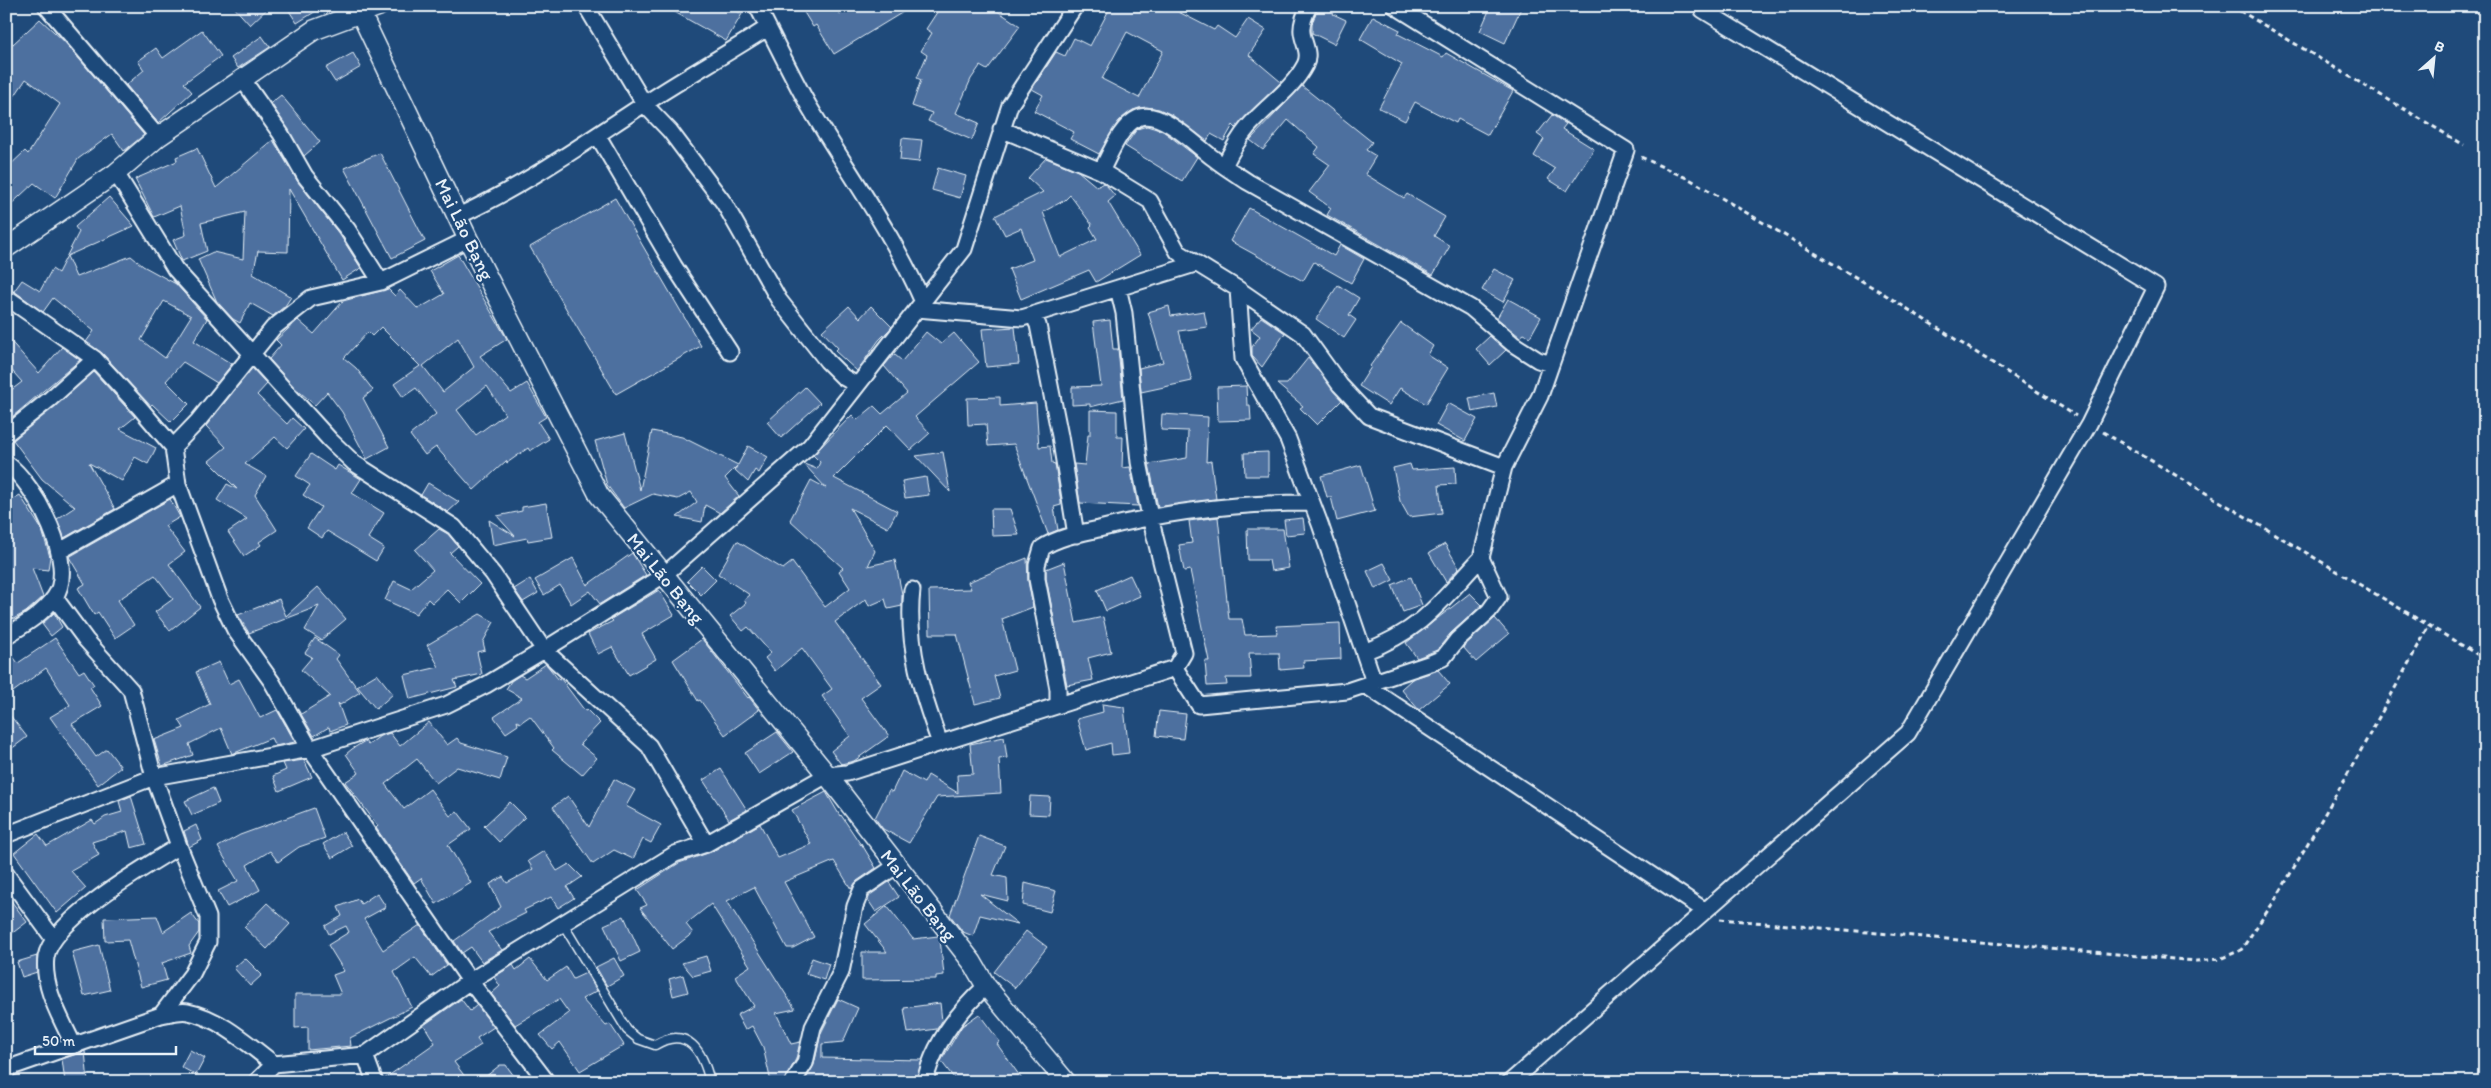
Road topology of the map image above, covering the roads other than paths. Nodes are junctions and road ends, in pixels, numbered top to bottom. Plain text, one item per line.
1 (46, 6) edge
2 (379, 6) edge
3 (586, 6) edge
4 (757, 6) edge
5 (1075, 6) edge
6 (1310, 6) edge
7 (1395, 6) edge
8 (1704, 6) edge
9 (361, 14) junction
10 (767, 28) junction
11 (242, 80) junction
12 (645, 105) junction
13 (1001, 129) junction
14 (598, 136) junction
15 (158, 137) junction
16 (1224, 166) junction
17 (1101, 171) junction
18 (116, 173) junction
19 (458, 216) junction
20 (468, 239) junction
21 (6, 248) edge
22 (1195, 264) junction
23 (381, 282) junction
24 (1118, 288) junction
25 (1238, 289) junction
26 (6, 297) edge
27 (920, 305) junction
28 (1033, 315) junction
29 (730, 352) dead end
30 (250, 354) junction
31 (95, 359) junction
32 (1551, 364) junction
33 (857, 385) junction
34 (6, 434) edge
35 (172, 448) junction
36 (6, 463) edge
37 (1504, 467) junction
38 (178, 484) junction
39 (1311, 503) junction
40 (1150, 517) junction
41 (1076, 535) junction
42 (60, 551) junction
43 (1481, 558) junction
44 (664, 575) junction
45 (912, 590) dead end
46 (55, 598) junction
47 (6, 636) edge
48 (544, 650) junction
49 (1364, 652) junction
50 (1175, 668) junction
51 (1369, 683) junction
52 (1058, 705) junction
53 (940, 743) junction
54 (310, 749) junction
55 (827, 775) junction
56 (154, 777) junction
57 (6, 835) edge
58 (706, 844) junction
59 (179, 846) junction
60 (896, 866) junction
61 (6, 874) edge
62 (1704, 910) junction
63 (564, 924) junction
64 (53, 938) junction
65 (470, 982) junction
66 (986, 986) junction
67 (160, 1015) junction
68 (73, 1044) junction
69 (365, 1055) junction
70 (274, 1064) junction
71 (6, 1069) edge
72 (256, 1082) edge
73 (375, 1082) edge
74 (547, 1082) edge
75 (710, 1082) edge
76 (793, 1082) edge
77 (925, 1082) edge
78 (1066, 1082) edge
79 (1510, 1082) edge

1 - 15 street
2 - 9 street
3 - 12 street
4 - 10 street
5 - 13 street
6 - 16 street
7 - 32 street
8 - 62 street
9 - 11 street
9 - 19 street, Mai Lão Bạng
10 - 12 street
10 - 27 street
11 - 15 street
11 - 23 street
12 - 14 street
12 - 33 street
13 - 17 street
13 - 27 street
14 - 19 street
14 - 29 street
15 - 18 street
16 - 17 street
16 - 32 street
17 - 22 street
18 - 21 street
18 - 30 street
19 - 20 street, Mai Lão Bạng
20 - 23 street
20 - 44 street, Mai Lão Bạng
22 - 24 street
22 - 25 street
23 - 30 street
24 - 28 street
24 - 40 street
25 - 37 street
25 - 39 street
26 - 31 street
27 - 28 street
27 - 33 street
28 - 41 street
30 - 35 street
30 - 48 street
31 - 34 street
31 - 35 street
32 - 37 street
33 - 44 street
35 - 38 street
36 - 42 street
37 - 43 street
38 - 42 street
38 - 54 street
39 - 40 street
39 - 49 street
40 - 41 street
40 - 50 street
41 - 52 street
42 - 46 street
43 - 49 street
43 - 51 street
44 - 48 street
44 - 55 street, Mai Lão Bạng
45 - 53 street
46 - 47 street
46 - 56 street
48 - 54 street
48 - 58 street
49 - 51 street
50 - 51 street
50 - 52 street
51 - 62 street
52 - 53 street
53 - 55 street
54 - 56 street
54 - 65 street
55 - 58 street
55 - 60 street, Mai Lão Bạng
56 - 57 street
56 - 59 street
58 - 63 street
59 - 64 street
59 - 67 street
60 - 66 street, Mai Lão Bạng
60 - 76 street
61 - 64 street
62 - 79 street
63 - 65 street
63 - 75 lane
64 - 68 street
65 - 69 street
65 - 74 street
66 - 77 street
66 - 78 street, Mai Lão Bạng
67 - 68 street
67 - 70 street
68 - 71 street
69 - 70 street
69 - 73 street
70 - 72 street

